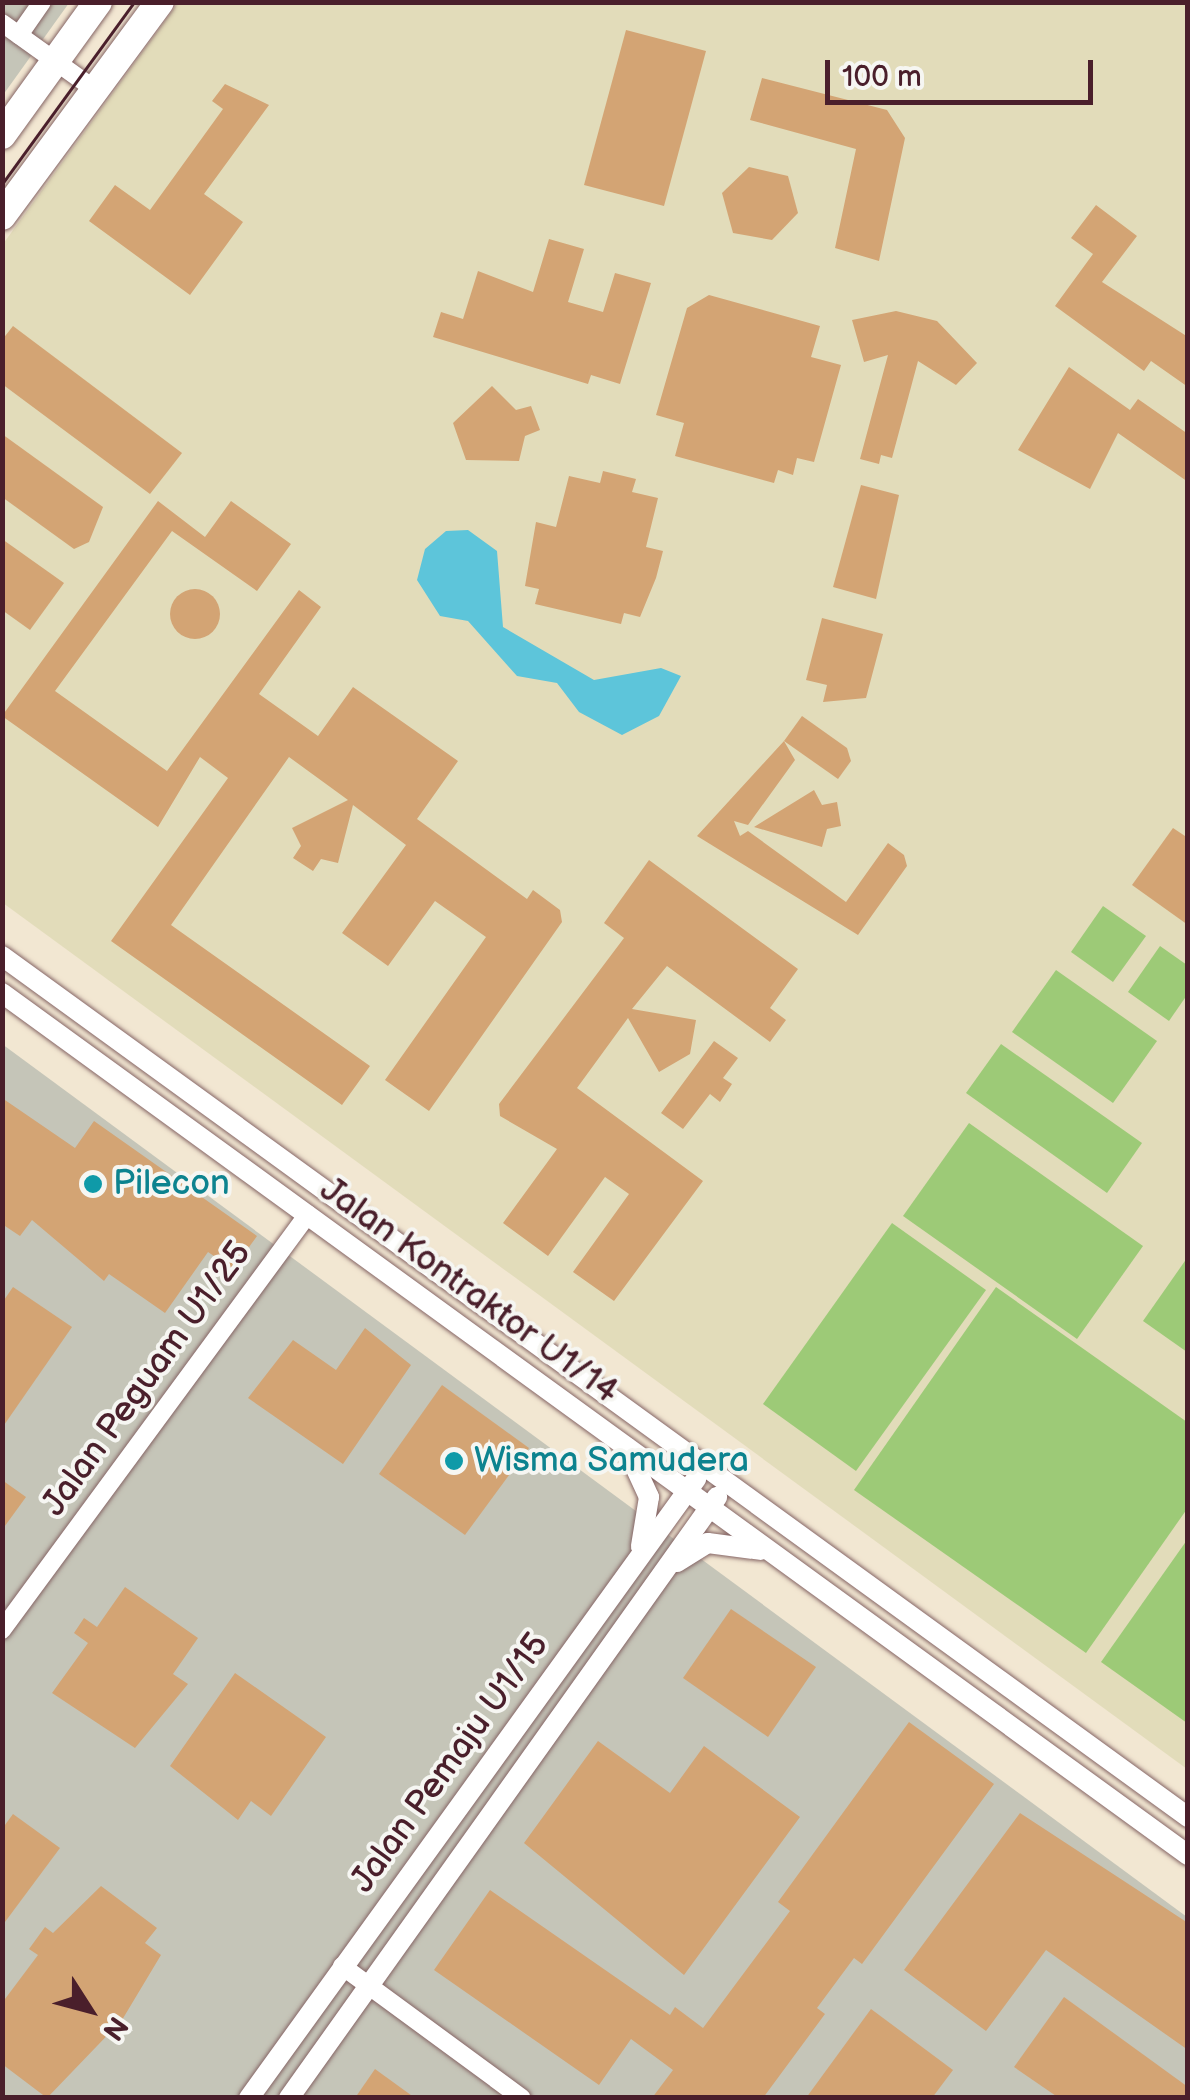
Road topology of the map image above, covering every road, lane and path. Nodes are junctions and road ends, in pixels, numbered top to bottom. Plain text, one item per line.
1 (42, 2) edge
2 (98, 2) edge
3 (160, 2) edge
4 (8, 29) edge
5 (56, 62) junction
6 (97, 91) junction
7 (2, 135) edge
8 (2, 216) edge
9 (2, 956) edge
10 (2, 992) edge
11 (308, 1214) junction
12 (624, 1443) junction
13 (704, 1466) junction
14 (727, 1483) junction
15 (689, 1490) junction
16 (710, 1506) junction
17 (777, 1555) junction
18 (633, 1566) junction
19 (656, 1582) junction
20 (2, 1630) edge
21 (1188, 1817) edge
22 (1188, 1855) edge
23 (342, 1966) junction
24 (368, 1986) junction
25 (249, 2098) edge
26 (289, 2098) edge
27 (522, 2098) edge

1 - 4 street
2 - 5 main road
3 - 6 main road
4 - 5 street
5 - 6 street
5 - 7 main road
6 - 8 main road
9 - 13 street, Jalan Kontraktor U1/14
10 - 11 street, Jalan Kontraktor U1/14
11 - 12 street, Jalan Kontraktor U1/14
11 - 20 street, Jalan Peguam U1/25
12 - 15 street, Jalan Kontraktor U1/14
12 - 18 street
13 - 14 street, Jalan Kontraktor U1/14
13 - 15 street, Jalan Pemaju U1/15
14 - 16 street, Jalan Pemaju U1/15
14 - 21 street, Jalan Kontraktor U1/14
15 - 16 street, Jalan Kontraktor U1/14
15 - 18 street, Jalan Pemaju U1/15
16 - 17 street, Jalan Kontraktor U1/14
16 - 19 street, Jalan Pemaju U1/15
17 - 19 street
17 - 22 street, Jalan Kontraktor U1/14
18 - 23 street, Jalan Pemaju U1/15
19 - 24 street, Jalan Pemaju U1/15
23 - 24 street
23 - 25 street, Jalan Pemaju U1/15
24 - 26 street, Jalan Pemaju U1/15
24 - 27 street

